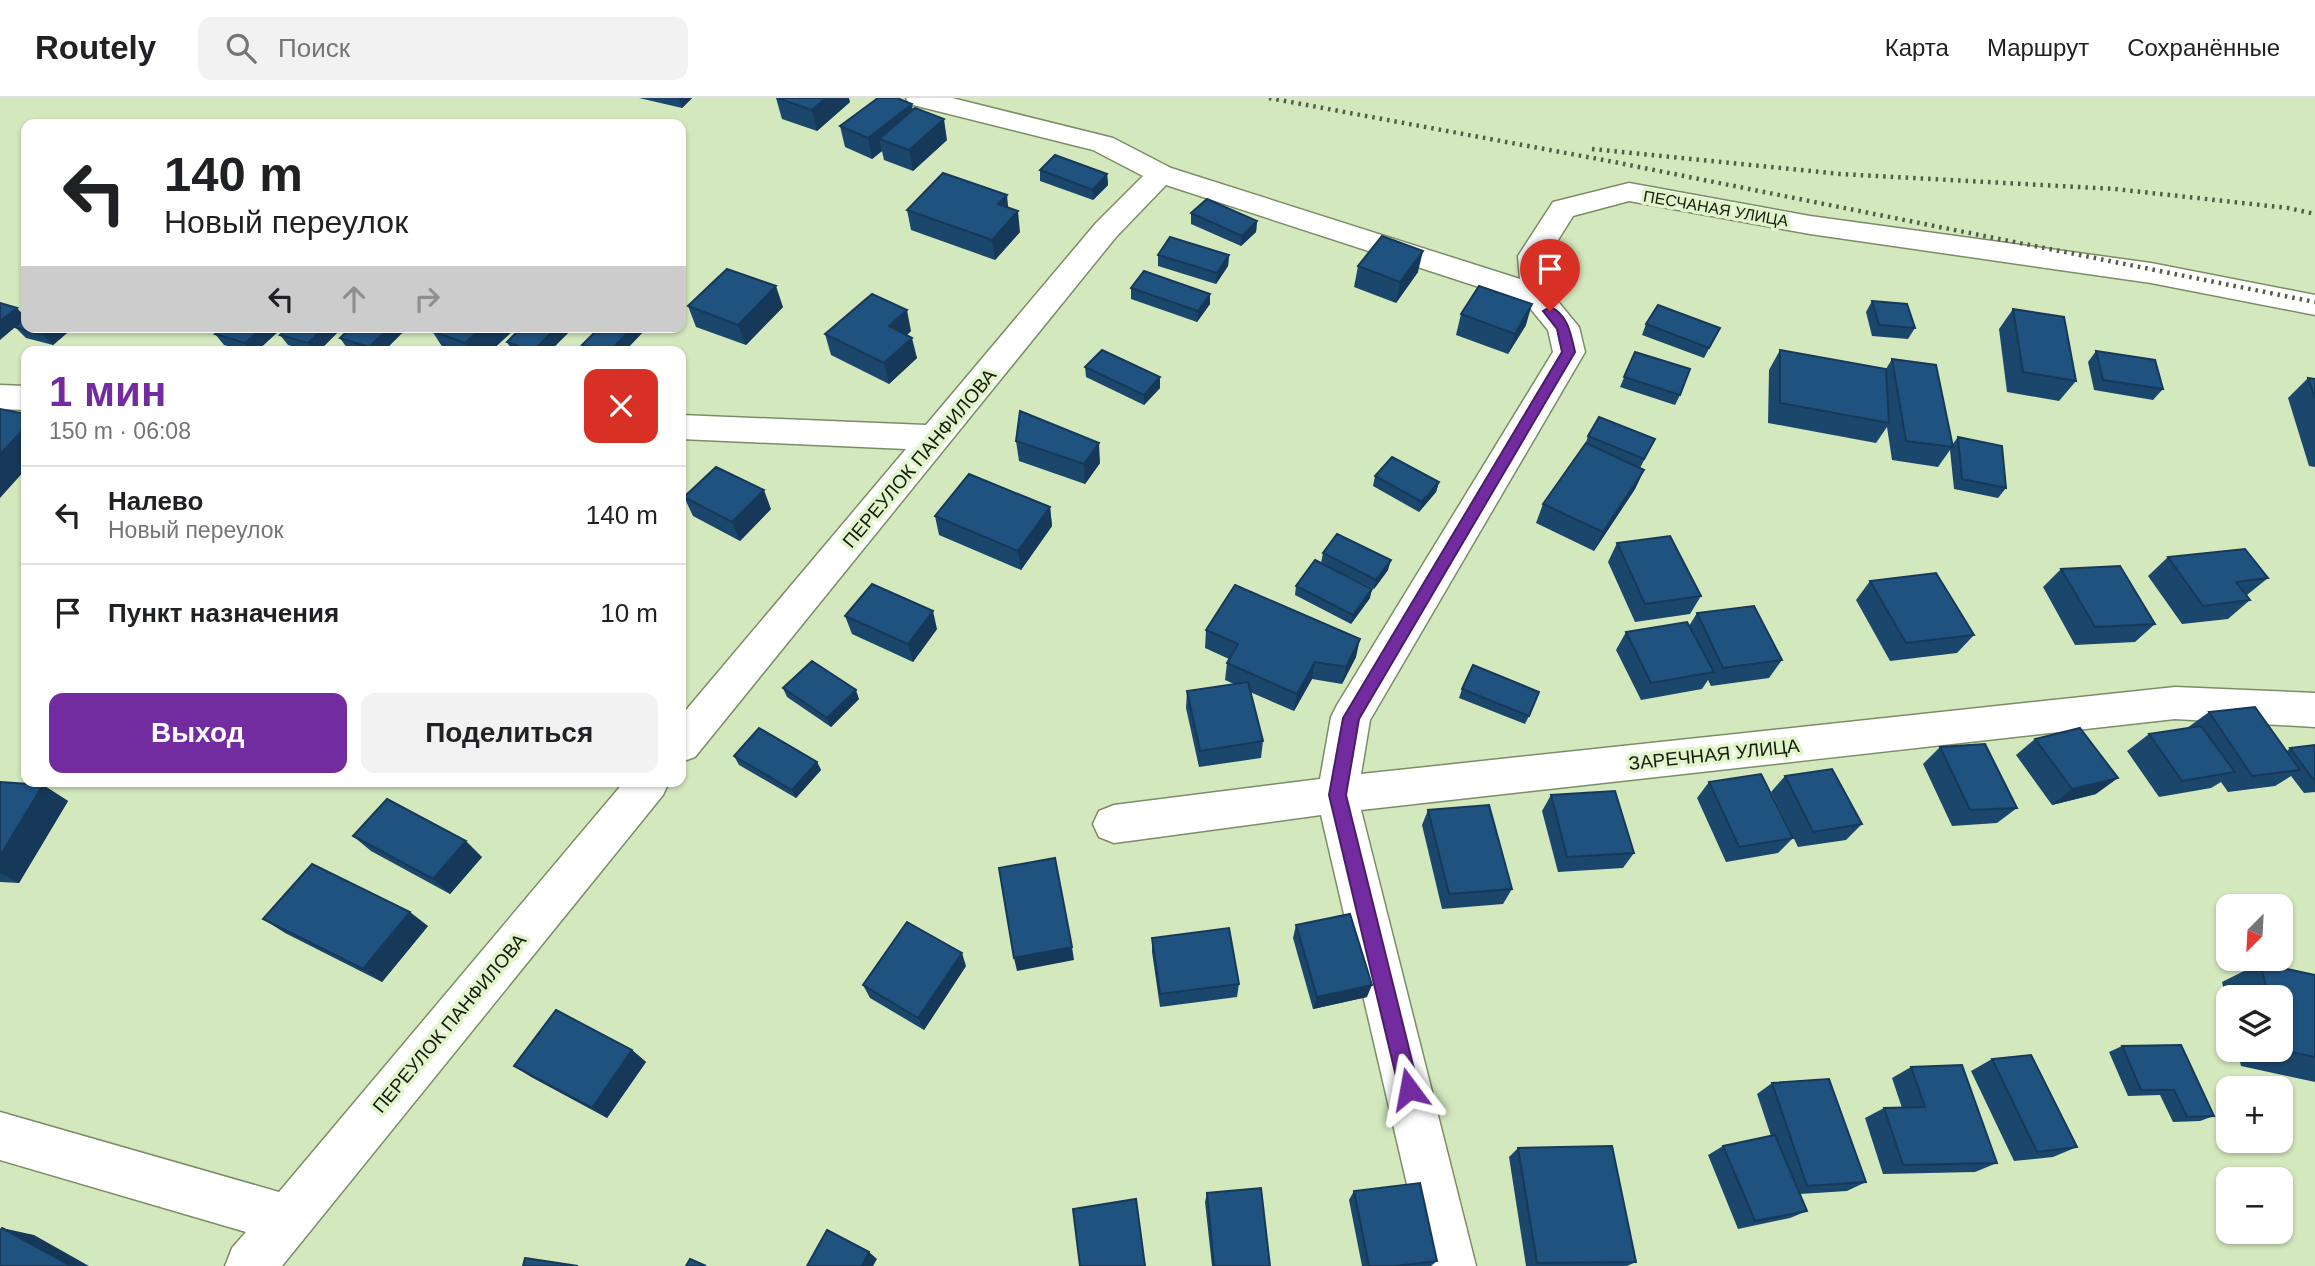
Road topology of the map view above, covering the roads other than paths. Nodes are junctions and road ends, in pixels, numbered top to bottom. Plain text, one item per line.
1 (919, 98) edge
2 (1161, 174) junction
3 (1536, 295) junction
4 (2315, 305) edge
5 (0, 397) edge
6 (21, 398) edge
7 (686, 427) edge
8 (936, 438) junction
9 (2315, 709) edge
10 (686, 739) edge
11 (645, 787) edge
12 (1337, 795) junction
13 (1114, 824) dead end
14 (0, 1136) edge
15 (286, 1219) junction
16 (250, 1266) edge
17 (1451, 1266) edge

1 - 2 street
2 - 3 street
2 - 8 street, ПЕРЕУЛОК ПАНФИЛОВА
3 - 4 street, ПЕСЧАНАЯ УЛИЦА
3 - 12 street
5 - 6 street
7 - 8 street
8 - 10 street, ПЕРЕУЛОК ПАНФИЛОВА
9 - 12 street, ЗАРЕЧНАЯ УЛИЦА
11 - 15 street, ПЕРЕУЛОК ПАНФИЛОВА
12 - 13 street, ЗАРЕЧНАЯ УЛИЦА
12 - 17 street
14 - 15 street
15 - 16 street, ПЕРЕУЛОК ПАНФИЛОВА

